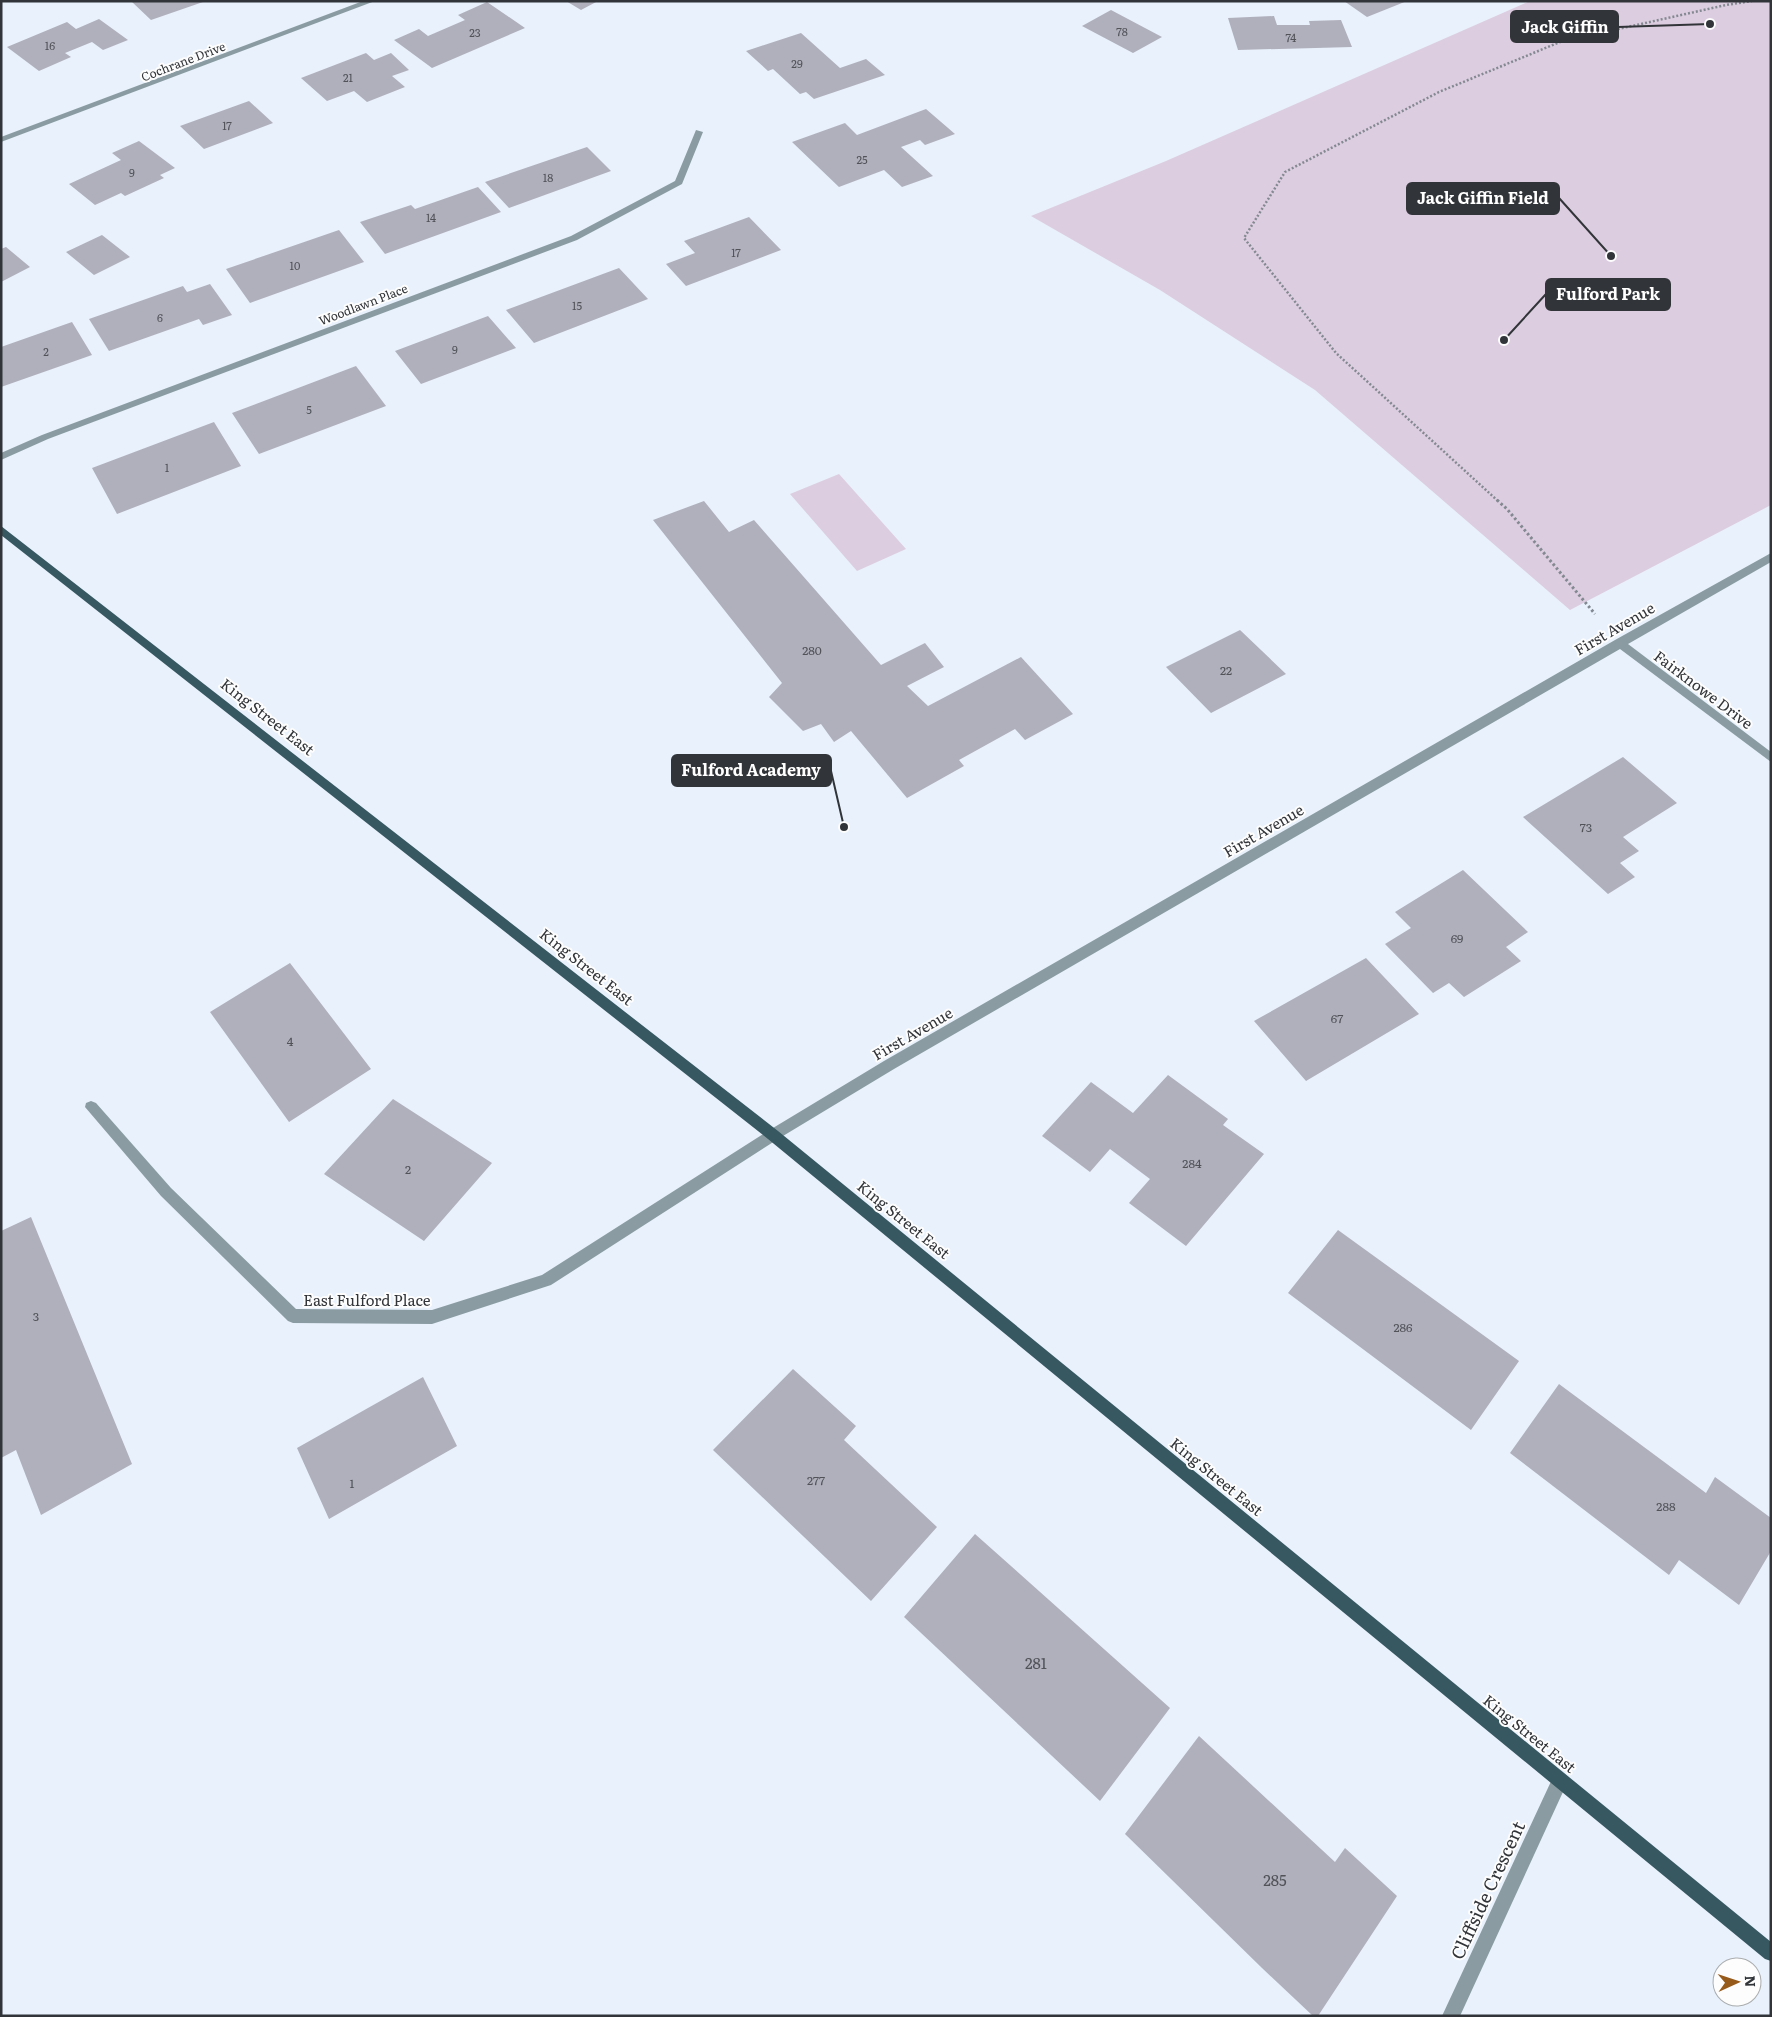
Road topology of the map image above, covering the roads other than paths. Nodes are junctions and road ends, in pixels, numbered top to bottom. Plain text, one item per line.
1 (371, 1) edge
2 (699, 132) dead end
3 (1, 140) edge
4 (1, 457) edge
5 (1, 529) edge
6 (1771, 557) edge
7 (1619, 643) junction
8 (1771, 758) edge
9 (91, 1107) dead end
10 (773, 1135) junction
11 (1560, 1781) junction
12 (1771, 1954) edge
13 (1451, 2016) edge

1 - 3 street, Cochrane Drive
2 - 4 street, Woodlawn Place
5 - 10 main road, King Street East
6 - 7 street, First Avenue
7 - 8 street, Fairknowe Drive
7 - 10 street, First Avenue
9 - 10 street, East Fulford Place
10 - 11 main road, King Street East
11 - 12 main road, King Street East
11 - 13 street, Cliffside Crescent

